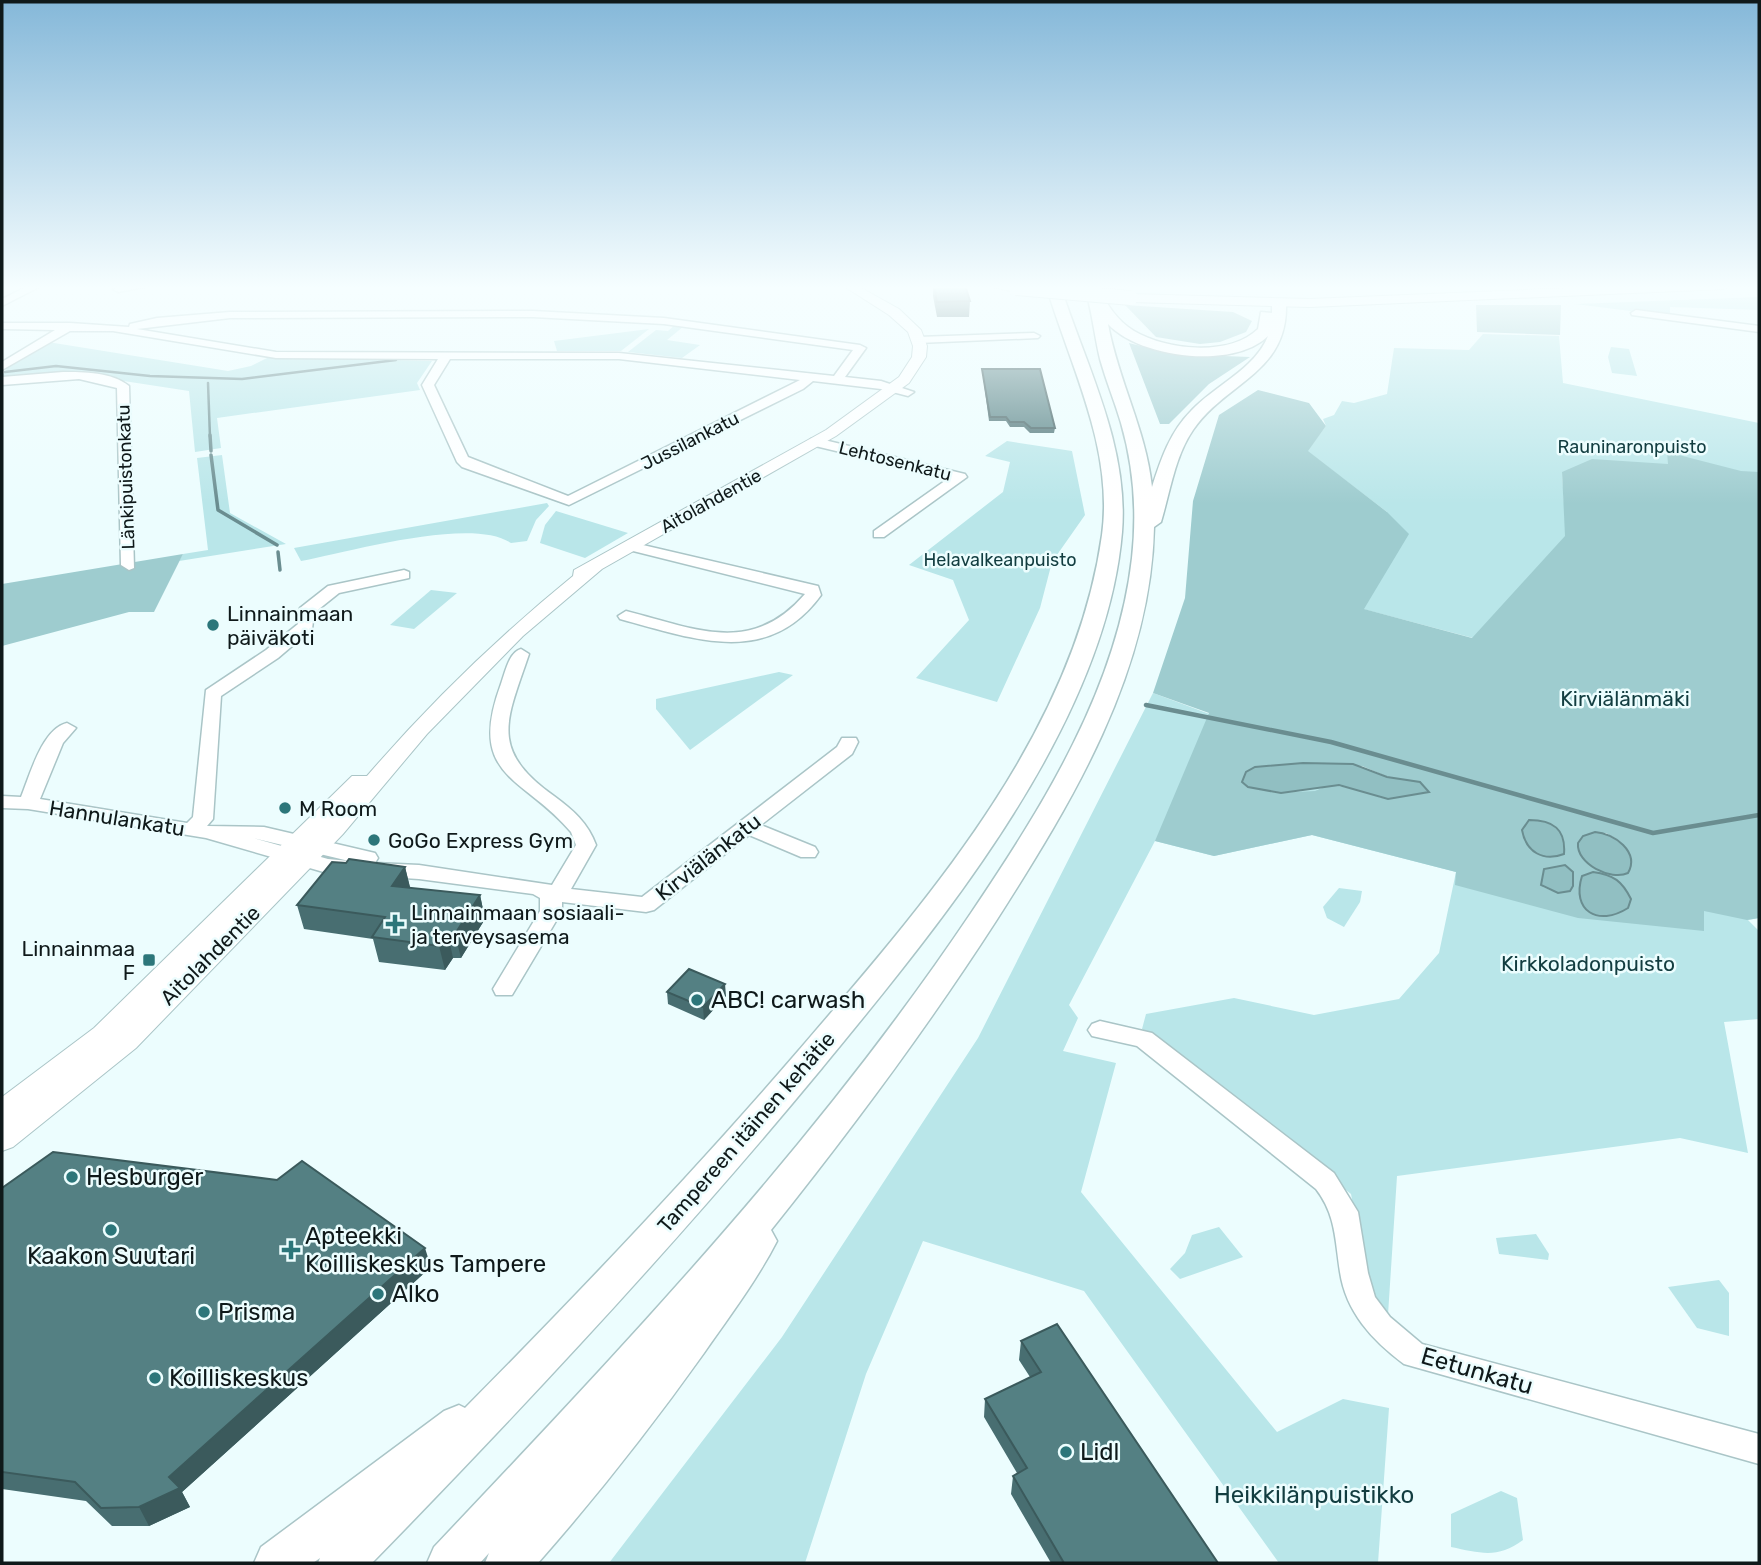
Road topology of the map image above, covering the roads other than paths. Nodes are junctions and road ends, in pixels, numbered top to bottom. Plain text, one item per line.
1 (17, 358) edge
2 (445, 358) edge
3 (629, 358) edge
4 (854, 358) edge
5 (918, 358) edge
6 (930, 358) edge
7 (1078, 358) edge
8 (1108, 358) edge
9 (1258, 358) edge
10 (932, 363) dead end
11 (2, 367) edge
12 (809, 378) junction
13 (2, 381) edge
14 (839, 382) junction
15 (903, 389) junction
16 (823, 438) junction
17 (879, 534) dead end
18 (1144, 544) junction
19 (630, 547) junction
20 (129, 565) dead end
21 (404, 575) dead end
22 (626, 616) dead end
23 (521, 654) dead end
24 (67, 728) dead end
25 (849, 742) dead end
26 (2, 802) edge
27 (28, 803) junction
28 (746, 826) junction
29 (200, 830) junction
30 (301, 851) junction
31 (808, 852) dead end
32 (551, 894) junction
33 (504, 989) dead end
34 (1100, 1030) dead end
35 (2, 1112) edge
36 (2, 1139) edge
37 (816, 1149) junction
38 (538, 1365) junction
39 (1759, 1449) edge
40 (277, 1563) edge
41 (341, 1563) edge
42 (450, 1563) edge
43 (508, 1563) edge

1 - 11 street
2 - 12 street, Jussilankatu
3 - 12 street
4 - 14 street
5 - 15 main road, Aitolahdentie
6 - 10 main road
7 - 38 highway, Tampereen itäinen kehätie
8 - 18 highway
9 - 18 highway
12 - 14 street
13 - 20 street, Länkipuistonkatu
14 - 15 street
15 - 16 main road, Aitolahdentie
16 - 17 street, Lehtosenkatu
16 - 19 main road, Aitolahdentie
18 - 37 highway
19 - 22 street
19 - 30 main road, Aitolahdentie
21 - 29 street
23 - 32 street
24 - 27 street, Hannulankatu
25 - 28 street, Kirviälänkatu
26 - 27 street
27 - 29 street, Hannulankatu
28 - 31 street
28 - 32 street, Kirviälänkatu
29 - 30 street, Hannulankatu
30 - 32 street, Kirviälänkatu
30 - 35 main road, Aitolahdentie
30 - 36 main road, Aitolahdentie
32 - 33 street
34 - 39 street, Eetunkatu
37 - 42 highway
37 - 43 highway
38 - 40 highway
38 - 41 highway, Tampereen itäinen kehätie

